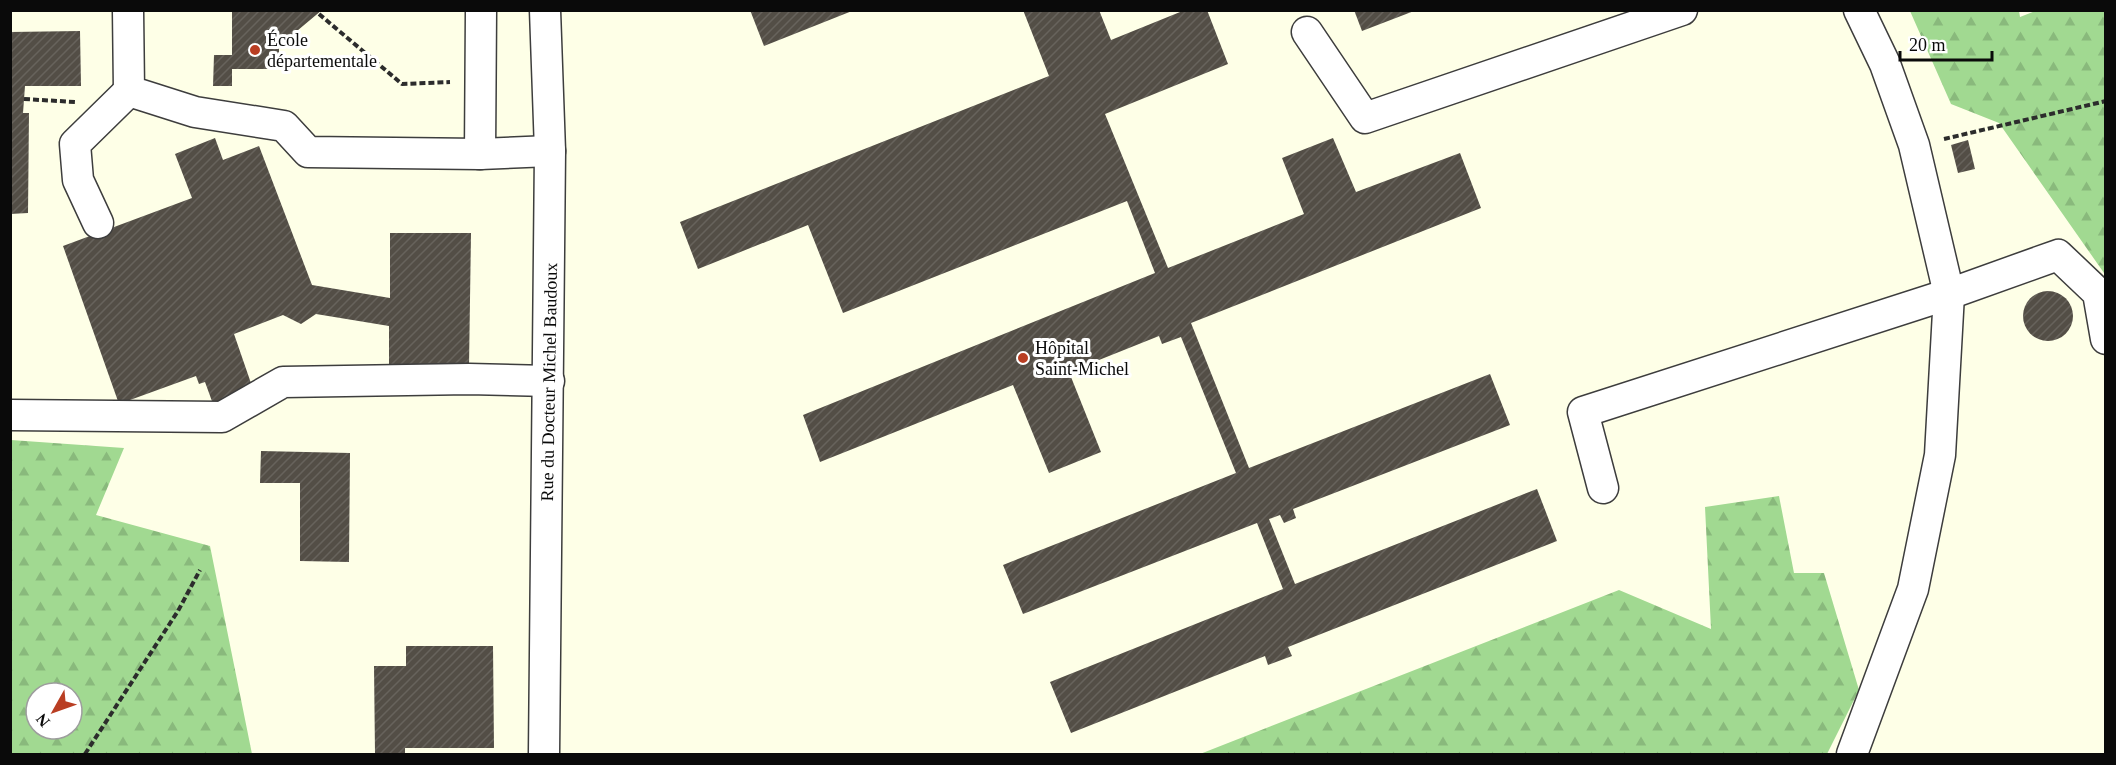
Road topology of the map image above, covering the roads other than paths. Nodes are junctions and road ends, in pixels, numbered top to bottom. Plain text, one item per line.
1 (128, 10) edge
2 (481, 10) edge
3 (545, 10) edge
4 (1682, 10) edge
5 (1859, 10) edge
6 (1307, 32) dead end
7 (122, 98) junction
8 (550, 152) junction
9 (480, 154) junction
10 (98, 223) dead end
11 (1949, 294) junction
12 (2106, 339) edge
13 (549, 381) junction
14 (10, 415) edge
15 (1603, 488) dead end
16 (544, 754) edge
17 (1852, 754) edge

1 - 7 street
2 - 9 street
3 - 8 street, Rue du Docteur Michel Baudoux
4 - 6 street
5 - 11 street
7 - 9 street
7 - 10 street
8 - 9 street
8 - 13 street, Rue du Docteur Michel Baudoux
11 - 12 street
11 - 15 street
11 - 17 street
13 - 14 street
13 - 16 street, Rue du Docteur Michel Baudoux

